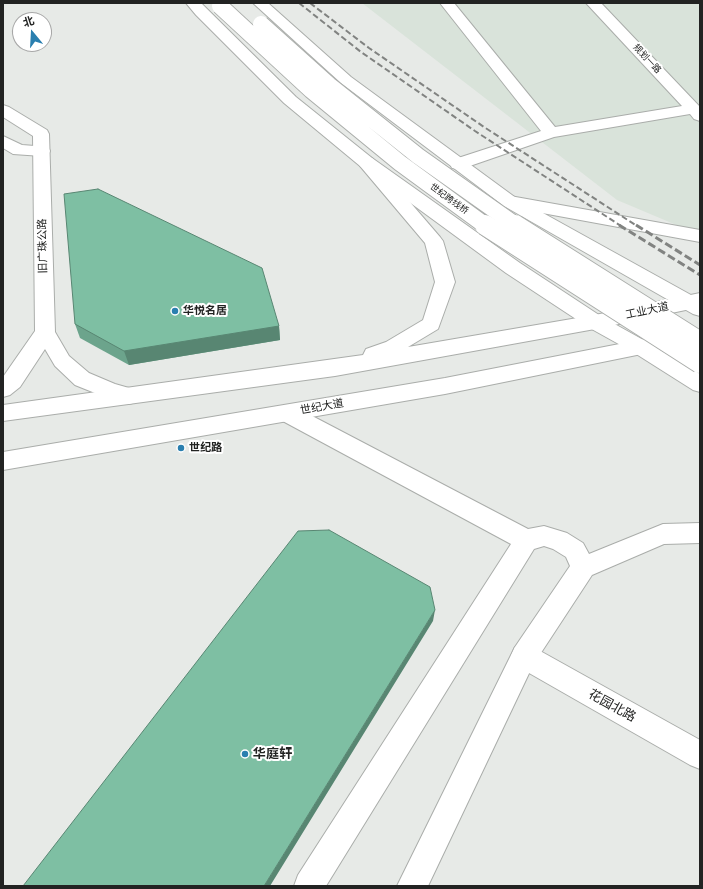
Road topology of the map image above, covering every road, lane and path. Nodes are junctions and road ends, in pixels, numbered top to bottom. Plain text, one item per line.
1 (193, 3) edge
2 (237, 3) edge
3 (260, 3) edge
4 (446, 3) edge
5 (593, 3) edge
6 (220, 6) dead end
7 (3, 110) edge
8 (697, 112) edge
9 (551, 133) junction
10 (3, 141) edge
11 (42, 150) junction
12 (366, 162) junction
13 (458, 164) junction
14 (510, 202) junction
15 (700, 236) edge
16 (696, 304) edge
17 (595, 322) junction
18 (45, 332) junction
19 (700, 335) edge
20 (700, 342) edge
21 (640, 347) junction
22 (700, 363) edge
23 (335, 368) junction
24 (700, 384) edge
25 (3, 389) edge
26 (129, 396) junction
27 (3, 413) edge
28 (287, 413) junction
29 (3, 460) edge
30 (700, 532) edge
31 (526, 540) junction
32 (583, 567) junction
33 (524, 656) junction
34 (700, 755) edge
35 (309, 886) edge
36 (412, 886) edge

1 - 12 main road
2 - 20 main road, 世纪跨线桥, bridge
3 - 13 main road
4 - 9 main road
5 - 8 main road, 规划一路
6 - 22 main road, 世纪跨线桥, bridge
7 - 11 main road, 旧广珠公路
8 - 9 main road
9 - 13 main road
10 - 11 main road
11 - 18 main road, 旧广珠公路
12 - 17 main road
12 - 23 main road
13 - 14 main road
14 - 15 main road
14 - 16 main road
16 - 17 main road, 工业大道
17 - 21 main road
17 - 23 main road
18 - 25 main road
18 - 26 main road
19 - 21 main road
21 - 24 main road
21 - 28 main road, 世纪大道
23 - 26 main road
26 - 27 main road
28 - 29 main road, 世纪大道
28 - 31 main road
30 - 32 main road
31 - 32 main road
31 - 35 main road
32 - 33 main road
33 - 34 main road, 花园北路
33 - 36 main road

